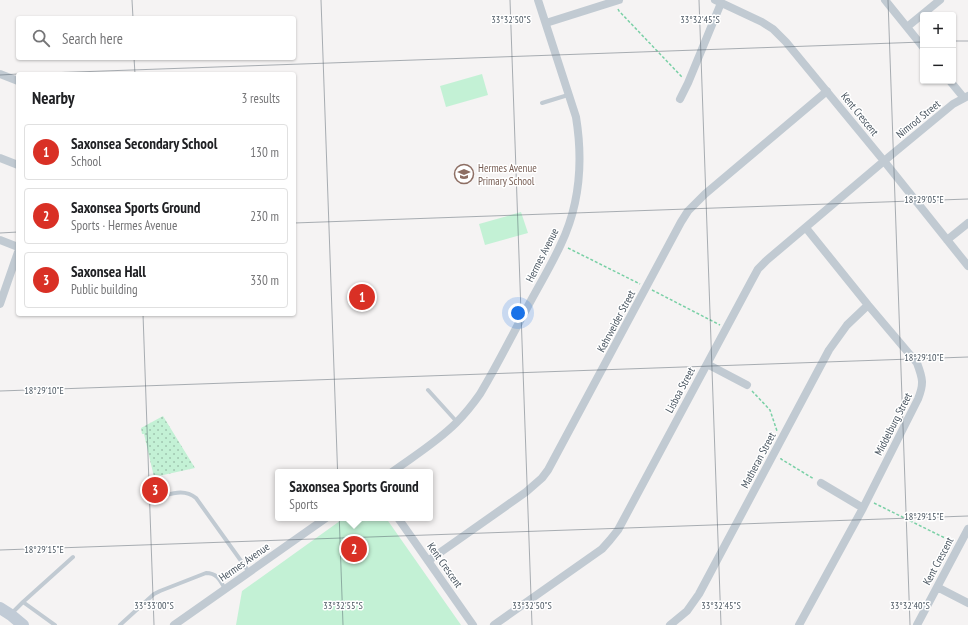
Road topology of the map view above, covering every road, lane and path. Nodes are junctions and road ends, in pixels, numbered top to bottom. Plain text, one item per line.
1 (538, 0) edge
2 (885, 0) edge
3 (940, 0) edge
4 (617, 1) edge
5 (718, 1) edge
6 (546, 23) junction
7 (907, 27) junction
8 (920, 43) edge
9 (0, 74) edge
10 (16, 80) edge
11 (688, 83) junction
12 (953, 84) edge
13 (827, 91) junction
14 (569, 94) junction
15 (966, 97) edge
16 (680, 99) dead end
17 (542, 103) dead end
18 (0, 158) edge
19 (884, 161) junction
20 (16, 164) edge
21 (968, 223) edge
22 (806, 228) junction
23 (0, 240) edge
24 (947, 240) junction
25 (16, 246) edge
26 (16, 258) edge
27 (968, 266) edge
28 (0, 304) edge
29 (868, 306) junction
30 (707, 364) junction
31 (747, 385) dead end
32 (428, 390) dead end
33 (457, 422) junction
34 (396, 469) edge
35 (821, 483) dead end
36 (158, 497) dead end
37 (875, 503) dead end
38 (863, 508) junction
39 (322, 521) edge
40 (400, 521) edge
41 (968, 529) edge
42 (960, 545) junction
43 (73, 557) dead end
44 (428, 561) junction
45 (249, 572) junction
46 (937, 587) junction
47 (226, 589) junction
48 (23, 602) junction
49 (968, 603) edge
50 (0, 608) edge
51 (11, 615) junction
52 (23, 625) edge
53 (55, 625) edge
54 (120, 625) edge
55 (174, 625) edge
56 (473, 625) edge
57 (494, 625) edge
58 (670, 625) edge
59 (799, 625) edge
60 (917, 625) edge

1 - 6 street, Hermes Avenue
2 - 7 street
3 - 7 street
4 - 6 street
4 - 11 path
5 - 11 street
5 - 13 street, Kent Crescent
6 - 14 street, Hermes Avenue
7 - 8 street
9 - 10 street
11 - 16 street
12 - 15 street
13 - 19 street, Kent Crescent
13 - 44 street, Kehrweider Street
14 - 17 lane
14 - 33 street, Hermes Avenue
15 - 19 street, Nimrod Street
18 - 20 street
19 - 22 street, Lisboa Street
19 - 24 street, Kent Crescent
21 - 24 street
22 - 29 street, Middelburg Street
22 - 30 street, Lisboa Street
23 - 25 street
24 - 27 street, Kent Crescent
26 - 28 street
29 - 38 street, Middelburg Street
29 - 58 street, Matheran Street
30 - 31 street
30 - 57 street, Lisboa Street
32 - 33 lane
33 - 34 street, Hermes Avenue
35 - 38 street
36 - 45 lane
37 - 42 path
38 - 59 street, Middelburg Street
39 - 45 street, Hermes Avenue
40 - 44 street, Kent Crescent
41 - 42 street, Kent Crescent
42 - 46 street, Kent Crescent
43 - 48 lane
44 - 56 street, Kent Crescent
45 - 47 street, Hermes Avenue
46 - 49 street
46 - 60 street, Kent Crescent
47 - 54 lane
47 - 55 street, Hermes Avenue
48 - 51 lane
48 - 53 lane
50 - 51 street
51 - 52 street

